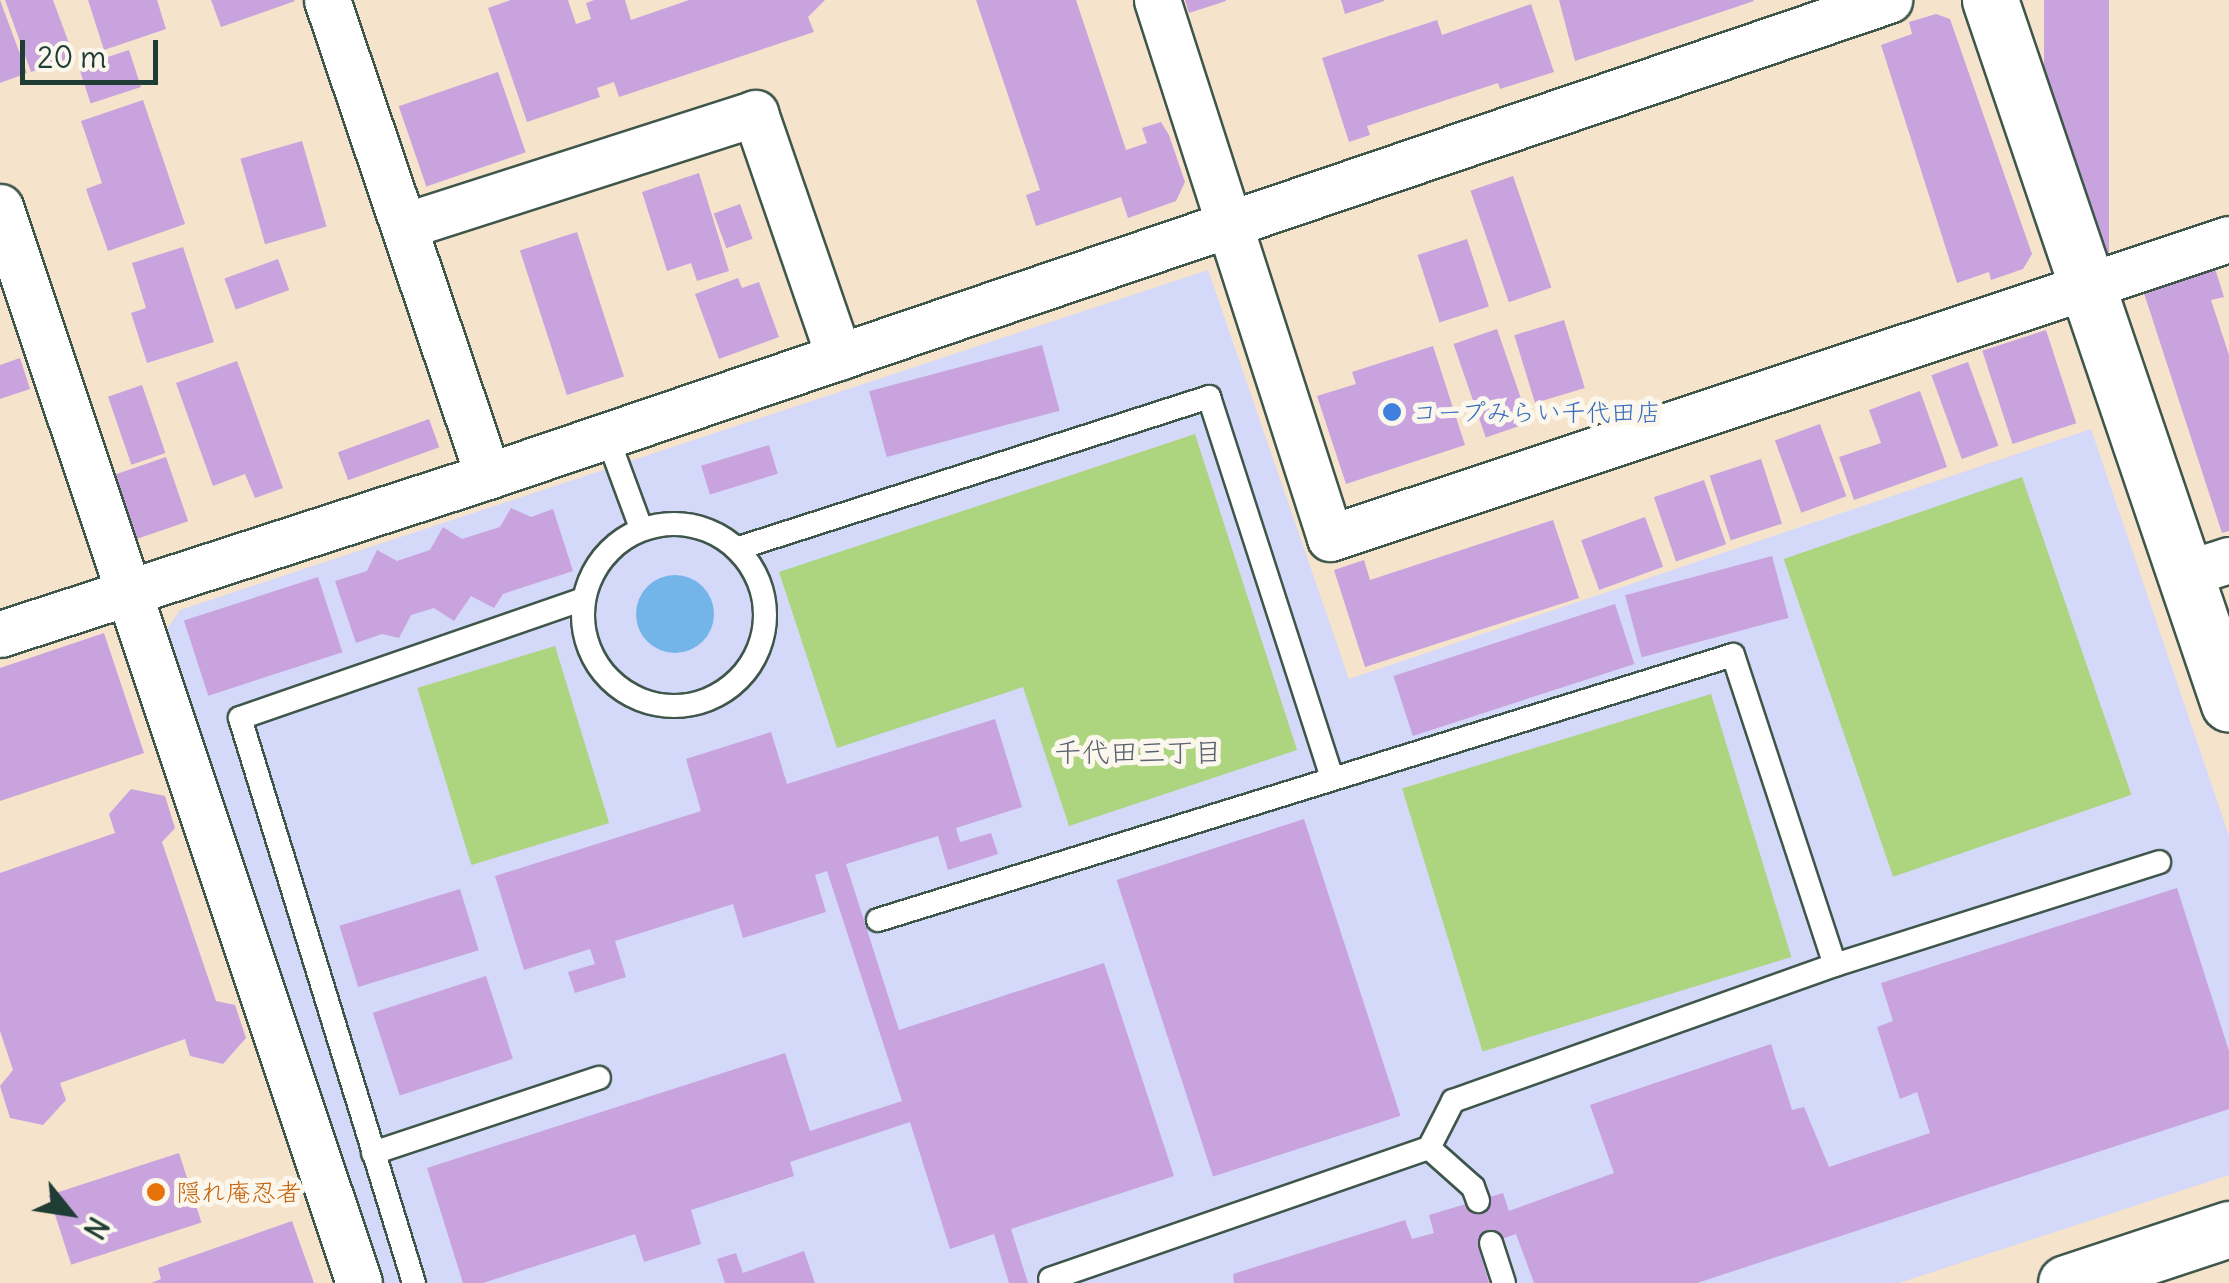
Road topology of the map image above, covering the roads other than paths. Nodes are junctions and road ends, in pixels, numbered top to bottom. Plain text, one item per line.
1 (326, 0) edge
2 (1157, 0) edge
3 (1890, 0) edge
4 (1990, 0) edge
5 (0, 207) edge
6 (1228, 222) junction
7 (404, 226) junction
8 (2229, 238) edge
9 (2086, 288) junction
10 (840, 356) junction
11 (607, 436) junction
12 (488, 476) junction
13 (642, 528) junction
14 (740, 548) junction
15 (2207, 567) edge
16 (125, 592) junction
17 (582, 599) junction
18 (0, 634) edge
19 (2229, 704) edge
20 (1332, 776) junction
21 (2159, 862) dead end
22 (878, 920) dead end
23 (1836, 965) junction
24 (600, 1078) dead end
25 (1429, 1148) junction
26 (373, 1153) junction
27 (1478, 1201) dead end
28 (2229, 1228) edge
29 (1491, 1243) dead end
30 (1050, 1278) dead end
31 (359, 1283) edge
32 (414, 1283) edge
33 (1504, 1283) edge
34 (2066, 1283) edge

1 - 7 street
2 - 6 street
3 - 6 street
4 - 9 street
5 - 16 street
6 - 9 street
6 - 10 street
7 - 10 street
7 - 12 street
8 - 9 street
9 - 15 street
10 - 11 street
11 - 12 street
11 - 13 lane
12 - 16 street
13 - 14 lane
13 - 17 lane
14 - 17 lane
14 - 20 lane
15 - 19 street
16 - 18 street
16 - 31 street
17 - 26 lane
20 - 22 lane
20 - 23 lane
21 - 23 lane
23 - 25 lane
24 - 26 lane
25 - 27 lane
25 - 30 lane
26 - 32 lane
28 - 34 street
29 - 33 lane

